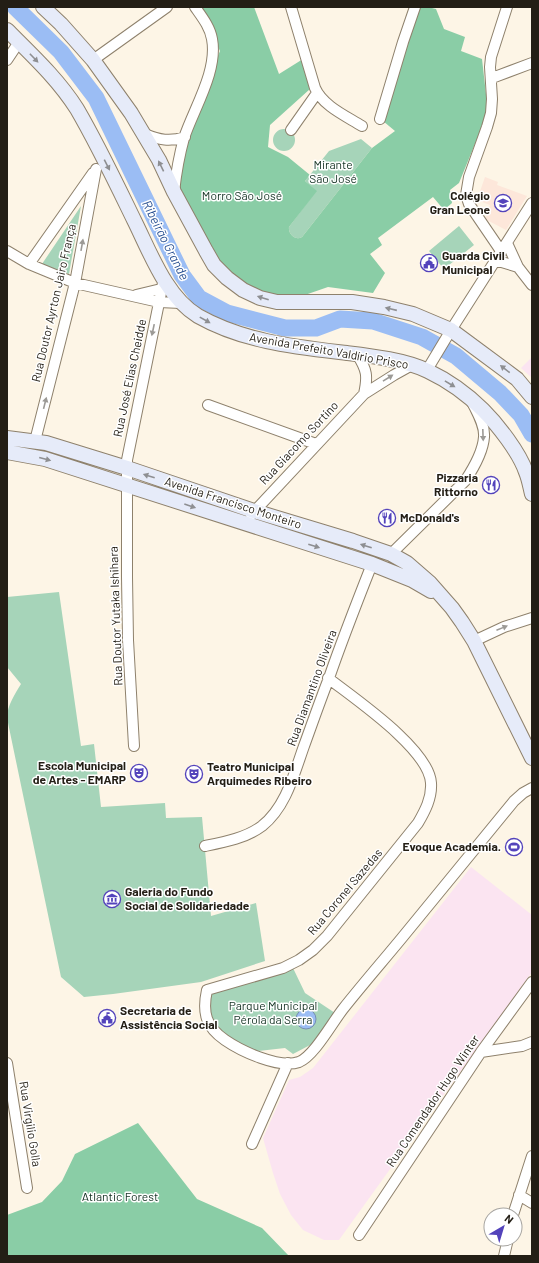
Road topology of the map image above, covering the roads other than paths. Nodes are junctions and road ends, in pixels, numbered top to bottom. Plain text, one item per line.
1 (43, 7) edge
2 (167, 7) edge
3 (195, 7) edge
4 (292, 7) edge
5 (415, 7) edge
6 (507, 7) edge
7 (7, 30) edge
8 (19, 42) junction
9 (7, 60) edge
10 (93, 60) junction
11 (532, 63) edge
12 (492, 78) junction
13 (317, 93) junction
14 (380, 119) dead end
15 (362, 126) dead end
16 (291, 130) dead end
17 (145, 134) junction
18 (184, 138) junction
19 (174, 192) junction
20 (532, 203) edge
21 (504, 247) junction
22 (7, 251) edge
23 (495, 260) junction
24 (29, 264) junction
25 (518, 267) junction
26 (75, 283) junction
27 (162, 283) junction
28 (532, 285) edge
29 (132, 296) junction
30 (159, 302) junction
31 (181, 303) junction
32 (447, 335) junction
33 (357, 354) junction
34 (412, 365) junction
35 (430, 365) junction
36 (364, 394) junction
37 (532, 397) edge
38 (471, 398) junction
39 (208, 405) dead end
40 (7, 438) edge
41 (35, 441) junction
42 (316, 444) junction
43 (7, 452) edge
44 (127, 468) junction
45 (127, 485) junction
46 (532, 494) edge
47 (254, 511) junction
48 (244, 524) junction
49 (391, 554) junction
50 (372, 564) junction
51 (443, 598) junction
52 (532, 618) edge
53 (474, 641) junction
54 (328, 678) junction
55 (134, 746) dead end
56 (532, 758) edge
57 (532, 788) edge
58 (205, 846) dead end
59 (532, 982) edge
60 (532, 1042) edge
61 (480, 1052) junction
62 (7, 1063) edge
63 (288, 1063) junction
64 (8, 1079) edge
65 (252, 1144) dead end
66 (532, 1156) edge
67 (27, 1188) dead end
68 (519, 1195) junction
69 (532, 1203) edge
70 (515, 1207) edge
71 (359, 1235) dead end

1 - 10 main road
2 - 10 street
3 - 18 street
4 - 13 street
5 - 14 street
6 - 12 street
7 - 8 main road, Avenida Prefeito Valdírio Prisco
8 - 9 street
8 -> 27 main road, Avenida Prefeito Valdírio Prisco
10 - 17 main road
11 - 12 street
12 - 21 street
13 - 15 street
13 - 16 street
17 - 18 street
19 -> 17 main road
18 - 19 street
32 -> 19 main road
20 - 21 street
21 - 23 street
21 - 25 street
22 - 24 street
23 - 25 street
23 - 32 street
24 - 26 street
26 -> 24 street, Rua Doutor Ayrton Jairo França
25 - 28 street
26 - 29 street
41 -> 26 street, Rua Doutor Ayrton Jairo França
27 - 29 street
27 - 30 street, Rua José Elias Cheidde
27 - 31 main road, Avenida Prefeito Valdírio Prisco
29 - 30 street
30 - 31 street
30 -> 44 street, Rua José Elias Cheidde
31 -> 33 main road, Avenida Prefeito Valdírio Prisco
32 - 35 street
37 -> 32 main road
33 - 34 main road, Avenida Prefeito Valdírio Prisco
33 - 36 street
34 - 35 main road, Avenida Prefeito Valdírio Prisco
36 -> 34 street, Rua Giacomo Sortino
35 -> 38 main road, Avenida Prefeito Valdírio Prisco
36 - 42 street, Rua Giacomo Sortino
38 - 46 main road, Avenida Prefeito Valdírio Prisco
38 -> 49 street
39 - 42 street
40 - 41 main road, Avenida Francisco Monteiro
41 - 44 main road, Avenida Francisco Monteiro
42 - 47 street, Rua Giacomo Sortino
43 -> 45 main road, Avenida Francisco Monteiro
44 - 45 street, Rua José Elias Cheidde
47 -> 44 main road, Avenida Francisco Monteiro
45 -> 48 main road, Avenida Francisco Monteiro
45 - 55 street, Rua Doutor Yutaka Ishihara
47 - 48 street, Rua Giacomo Sortino
49 -> 47 main road, Avenida Francisco Monteiro
48 -> 50 main road, Avenida Francisco Monteiro
49 - 51 main road, Avenida Francisco Monteiro
50 - 51 main road, Avenida Francisco Monteiro
50 - 54 street, Rua Diamantino Oliveira
51 - 53 main road, Avenida Francisco Monteiro
53 -> 52 street
53 - 56 main road, Avenida Francisco Monteiro
54 - 58 street, Rua Diamantino Oliveira
54 - 63 street, Rua Coronel Sazedas
57 - 63 street
59 - 61 street, Rua Comendador Hugo Winter
60 - 61 street
61 - 71 street, Rua Comendador Hugo Winter
62 - 64 street, Rua Virgilio Golla
63 - 65 street
64 - 67 street, Rua Virgilio Golla
66 - 68 street
68 - 69 street
68 - 70 street

